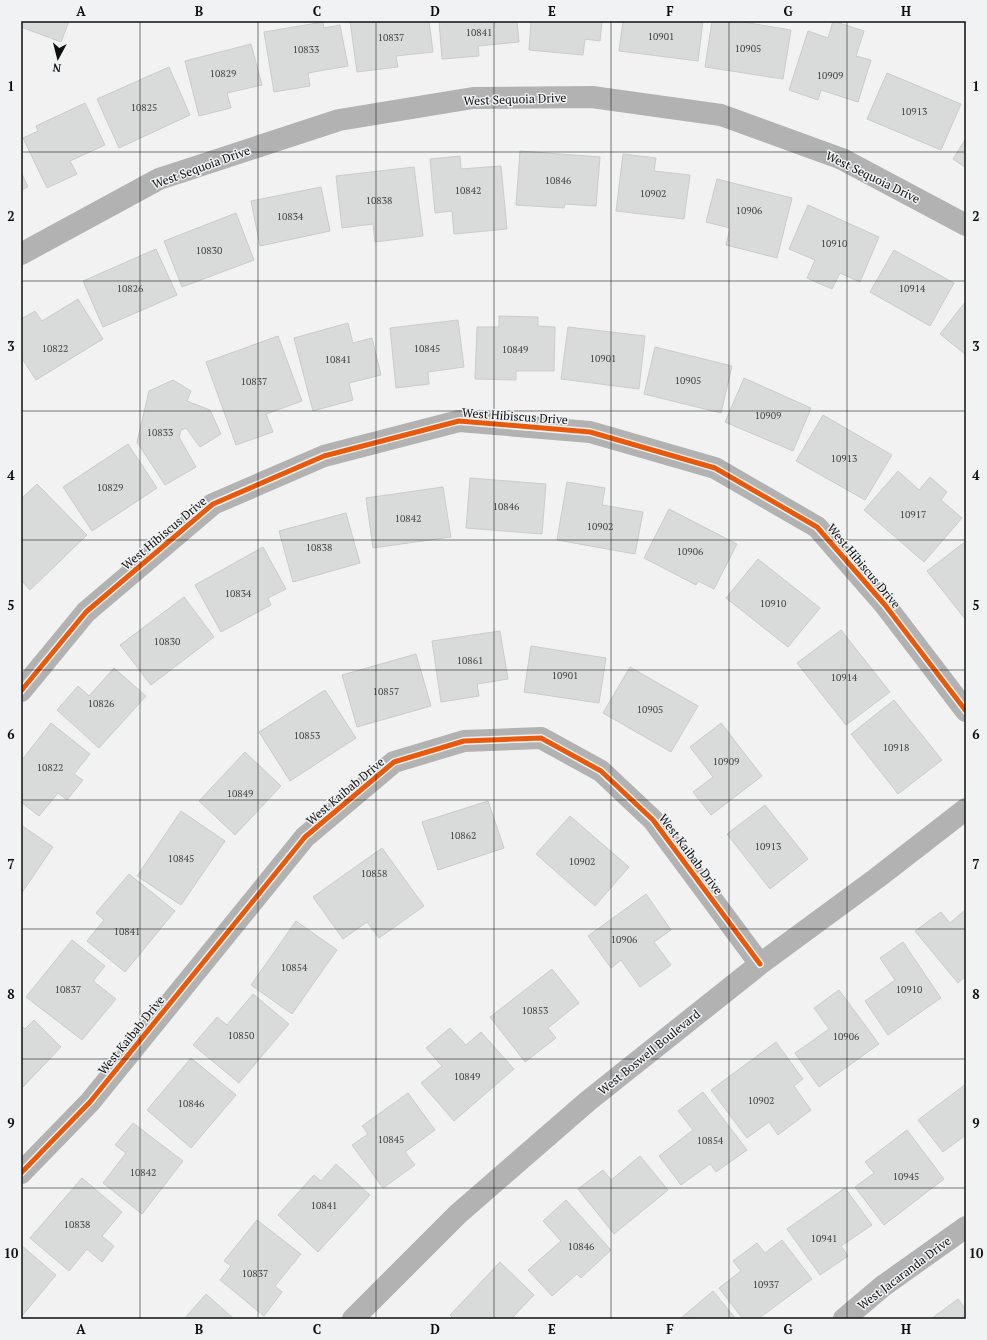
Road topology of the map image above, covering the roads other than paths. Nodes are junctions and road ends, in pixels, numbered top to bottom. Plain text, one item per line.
1 (966, 225) edge
2 (21, 254) edge
3 (21, 691) edge
4 (966, 711) edge
5 (966, 808) edge
6 (760, 964) junction
7 (21, 1174) edge
8 (966, 1227) edge
9 (353, 1319) edge
10 (844, 1319) edge

1 - 2 street, West Sequoia Drive
3 - 4 street, West Hibiscus Drive
5 - 6 street, West Boswell Boulevard
6 - 7 street, West Kaibab Drive
6 - 9 street, West Boswell Boulevard
8 - 10 street, West Jacaranda Drive

